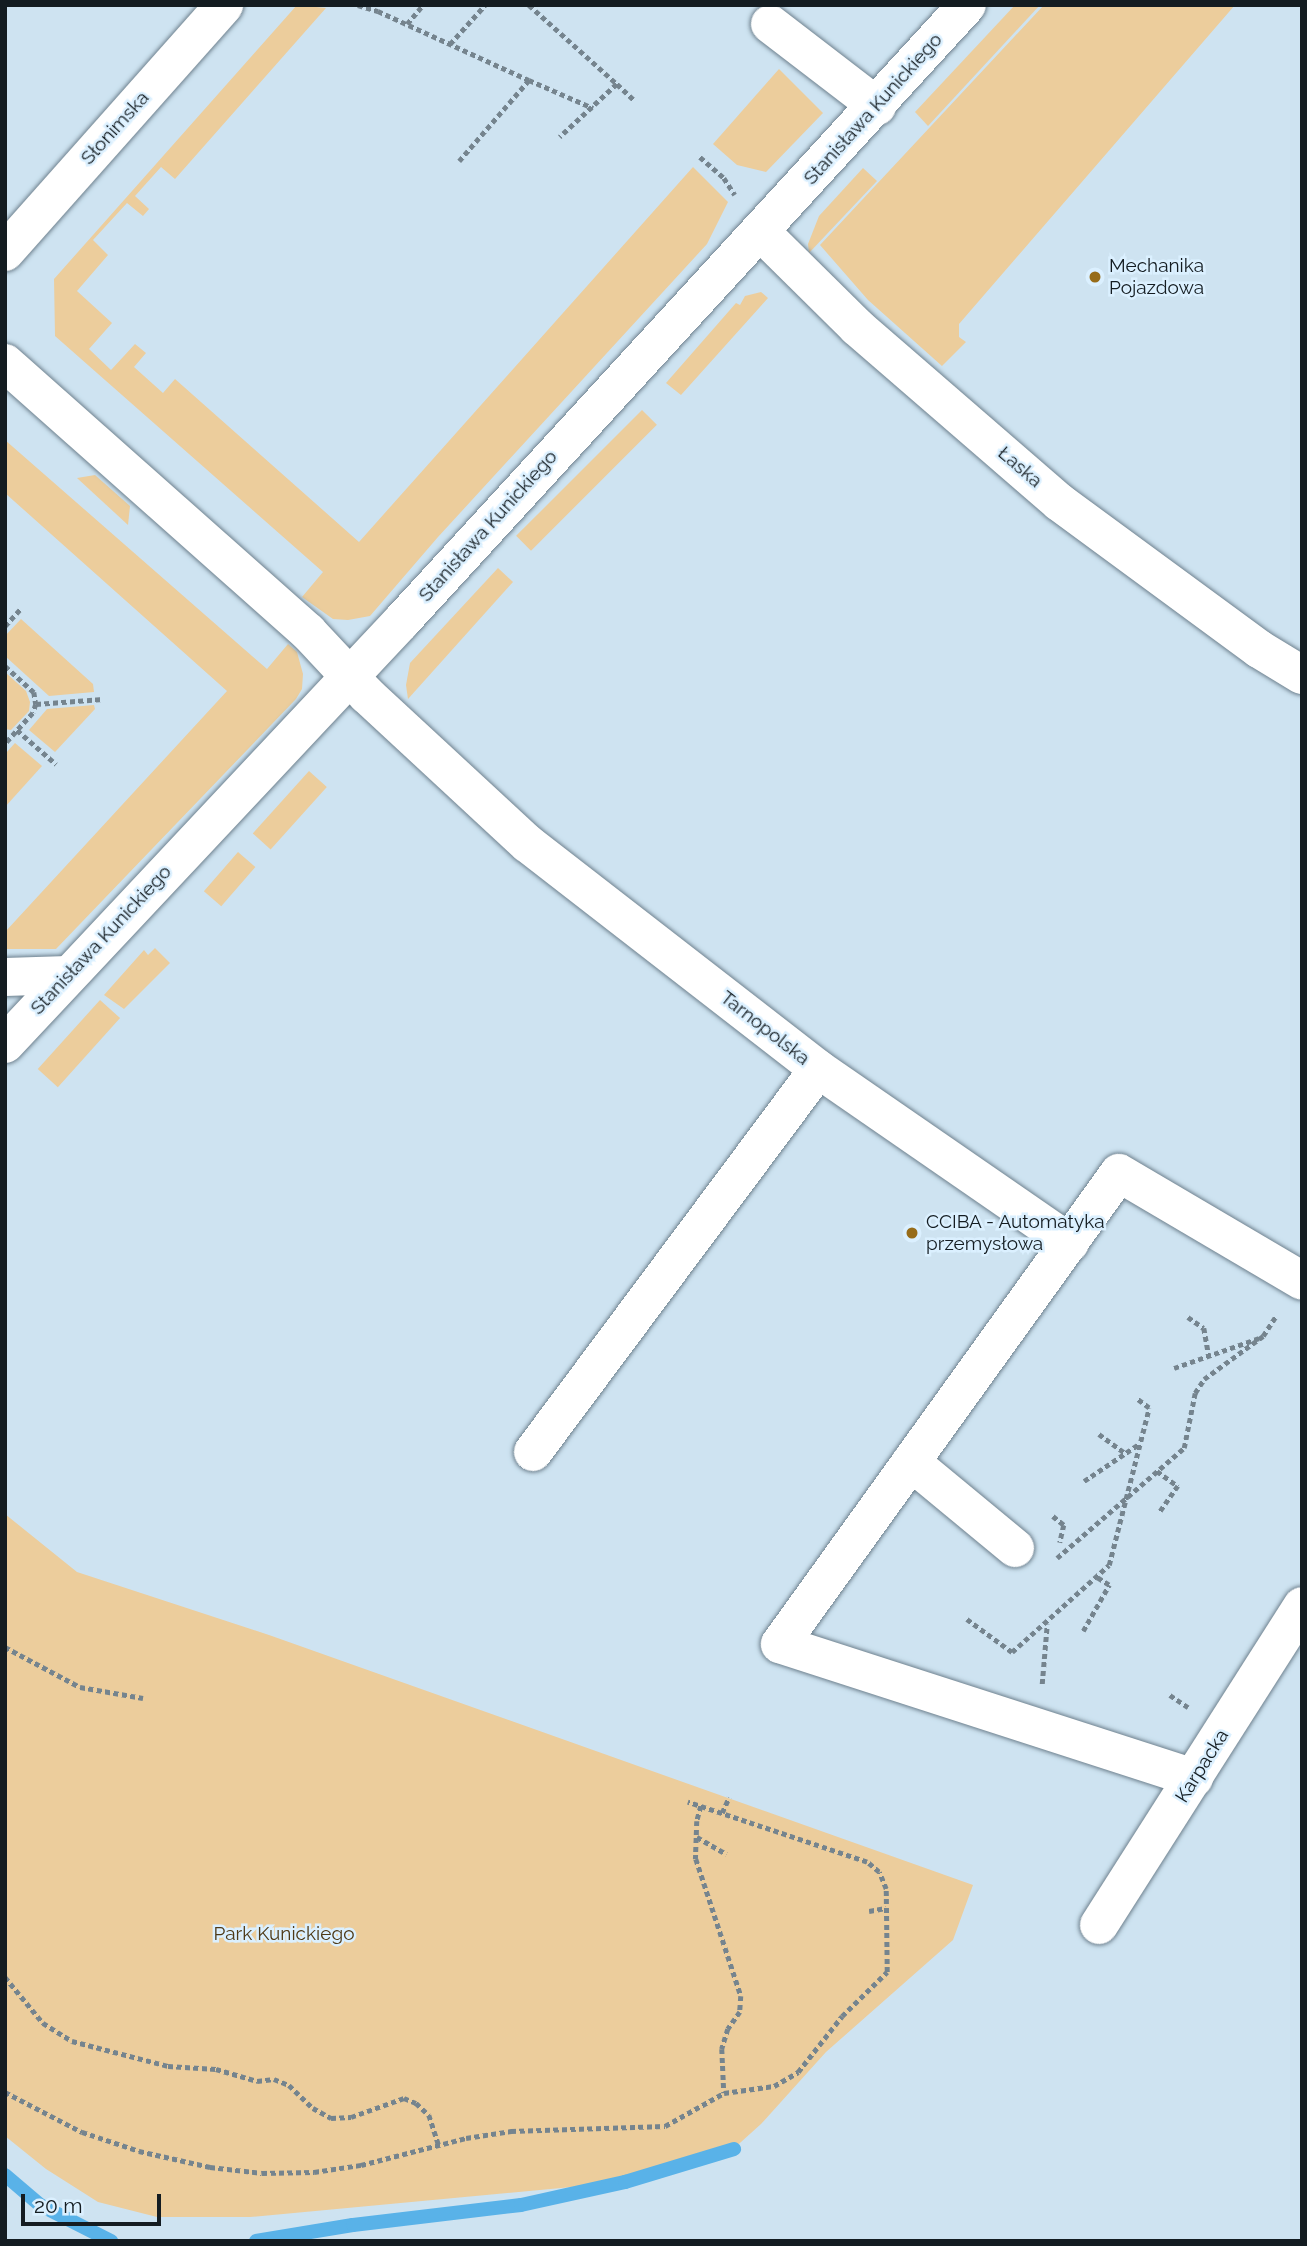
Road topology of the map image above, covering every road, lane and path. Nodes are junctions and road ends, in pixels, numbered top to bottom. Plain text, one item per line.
1 (224, 5) edge
2 (358, 5) edge
3 (423, 5) edge
4 (485, 5) edge
5 (529, 5) edge
6 (967, 5) edge
7 (407, 24) junction
8 (770, 24) dead end
9 (450, 44) junction
10 (529, 80) junction
11 (617, 84) junction
12 (634, 100) dead end
13 (877, 106) junction
14 (593, 108) junction
15 (560, 137) dead end
16 (700, 157) dead end
17 (459, 161) dead end
18 (724, 178) dead end
19 (761, 232) junction
20 (5, 252) edge
21 (5, 363) edge
22 (21, 608) dead end
23 (5, 626) edge
24 (5, 666) edge
25 (1302, 675) edge
26 (351, 676) junction
27 (103, 699) dead end
28 (36, 704) junction
29 (17, 730) junction
30 (8, 737) edge
31 (5, 744) edge
32 (57, 764) dead end
33 (68, 975) junction
34 (5, 977) edge
35 (8, 1035) edge
36 (818, 1069) junction
37 (1059, 1235) junction
38 (1300, 1280) edge
39 (1188, 1317) dead end
40 (1263, 1336) junction
41 (1209, 1356) junction
42 (1174, 1368) dead end
43 (1137, 1399) dead end
44 (1099, 1434) dead end
45 (1140, 1443) junction
46 (533, 1452) dead end
47 (1124, 1453) junction
48 (911, 1462) junction
49 (1157, 1471) junction
50 (1084, 1481) dead end
51 (1125, 1502) junction
52 (1160, 1512) dead end
53 (1053, 1516) dead end
54 (1015, 1548) dead end
55 (1057, 1558) junction
56 (1051, 1563) dead end
57 (1096, 1577) junction
58 (1302, 1606) edge
59 (967, 1619) dead end
60 (1047, 1624) junction
61 (1083, 1632) dead end
62 (5, 1647) edge
63 (143, 1698) dead end
64 (1038, 1727) junction
65 (1194, 1778) junction
66 (729, 1797) dead end
67 (688, 1802) dead end
68 (701, 1806) junction
69 (722, 1813) junction
70 (697, 1837) junction
71 (727, 1854) dead end
72 (886, 1908) junction
73 (869, 1911) dead end
74 (1099, 1925) dead end
75 (5, 1978) edge
76 (5, 2092) edge
77 (724, 2093) junction
78 (439, 2145) junction

1 - 20 street, Słonimska
2 - 7 path
3 - 7 path
4 - 9 path
5 - 11 path
6 - 13 street, Stanisława Kunickiego
7 - 9 path
8 - 13 street
9 - 10 path
10 - 14 path
10 - 17 path
11 - 12 path
11 - 14 path
13 - 19 street, Stanisława Kunickiego
14 - 15 path
16 - 18 path
19 - 25 street, Łaska
19 - 26 street, Stanisława Kunickiego
21 - 26 street, Tarnopolska
22 - 23 path
24 - 28 path
26 - 33 street, Stanisława Kunickiego
26 - 36 street, Tarnopolska
27 - 28 path
28 - 29 path
29 - 30 path
29 - 32 path
30 - 31 path
33 - 34 street
33 - 35 street, Stanisława Kunickiego
36 - 37 street
36 - 46 street, Tarnopolska
37 - 38 street
37 - 48 street
38 - 40 path
39 - 41 path
40 - 41 path
40 - 49 path
41 - 42 path
43 - 45 path
44 - 47 path
45 - 47 path
45 - 51 path
47 - 50 path
48 - 54 street
48 - 64 street
49 - 51 path
49 - 52 path
51 - 55 path
51 - 57 path
53 - 55 path
55 - 56 path
57 - 60 path
57 - 61 path
58 - 65 street, Karpacka
59 - 60 path
60 - 64 path
62 - 63 path
64 - 65 street
65 - 74 street, Karpacka
66 - 69 path
67 - 68 path
68 - 69 path
68 - 70 path
69 - 72 path
70 - 71 path
70 - 77 path
72 - 73 path
72 - 77 path
75 - 78 path
76 - 78 path
77 - 78 path

